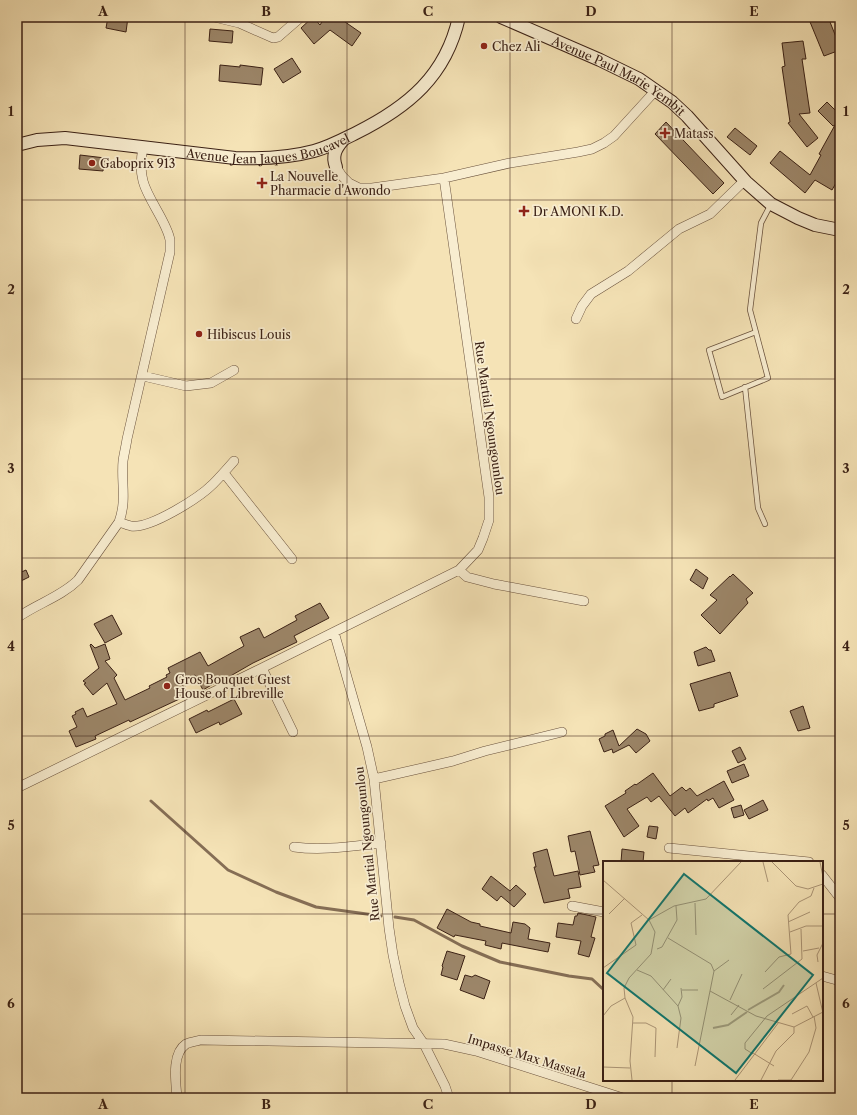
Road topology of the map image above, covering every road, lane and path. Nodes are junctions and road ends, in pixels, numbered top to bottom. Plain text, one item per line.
1 (214, 17) edge
2 (301, 17) edge
3 (459, 17) edge
4 (501, 17) edge
5 (838, 17) edge
6 (840, 21) edge
7 (656, 90) junction
8 (343, 140) junction
9 (17, 145) edge
10 (143, 147) junction
11 (314, 151) junction
12 (336, 167) junction
13 (444, 178) junction
14 (745, 180) junction
15 (771, 204) junction
16 (840, 230) edge
17 (576, 319) dead end
18 (756, 332) junction
19 (234, 370) dead end
20 (142, 376) junction
21 (745, 387) junction
22 (234, 461) dead end
23 (224, 473) junction
24 (119, 522) junction
25 (765, 524) dead end
26 (292, 559) dead end
27 (459, 570) junction
28 (584, 601) dead end
29 (17, 618) edge
30 (334, 632) junction
31 (262, 668) junction
32 (293, 732) dead end
33 (562, 732) dead end
34 (374, 779) junction
35 (17, 788) edge
36 (382, 843) junction
37 (294, 847) dead end
38 (669, 848) dead end
39 (799, 861) edge
40 (823, 876) edge
41 (840, 898) edge
42 (572, 906) dead end
43 (603, 912) edge
44 (823, 976) edge
45 (840, 981) edge
46 (424, 1044) junction
47 (177, 1098) edge
48 (449, 1098) edge
49 (623, 1098) edge

1 - 2 street
3 - 8 main road, Avenue Jean Jaques Boucavel
4 - 7 main road, Avenue Paul Marie Yembit
5 - 6 lane
7 - 13 street
7 - 14 main road, Avenue Paul Marie Yembit
8 - 11 main road, Avenue Jean Jaques Boucavel
8 - 12 main road
9 - 10 main road, Avenue Jean Jaques Boucavel
10 - 11 main road, Avenue Jean Jaques Boucavel
10 - 20 street
11 - 12 main road
12 - 13 street
13 - 27 street, Rue Martial Ngoungounlou
14 - 15 main road, Avenue Paul Marie Yembit
14 - 17 street
15 - 16 main road, Avenue Paul Marie Yembit
15 - 18 lane
18 - 21 lane
18 - 21 lane
19 - 20 street
20 - 24 street
21 - 25 lane
22 - 23 street
23 - 24 street
23 - 26 street
24 - 29 street
27 - 28 street
27 - 30 street, Rue Martial Ngoungounlou
30 - 31 street
30 - 34 street, Rue Martial Ngoungounlou
31 - 32 street
31 - 35 street
33 - 34 street
34 - 36 street, Rue Martial Ngoungounlou
36 - 37 street
36 - 46 street, Rue Martial Ngoungounlou
38 - 39 street
40 - 41 street
42 - 43 street
44 - 45 street
46 - 47 street, Impasse Max Massala
46 - 48 street, Rue Martial Ngoungounlou
46 - 49 street, Impasse Max Massala

